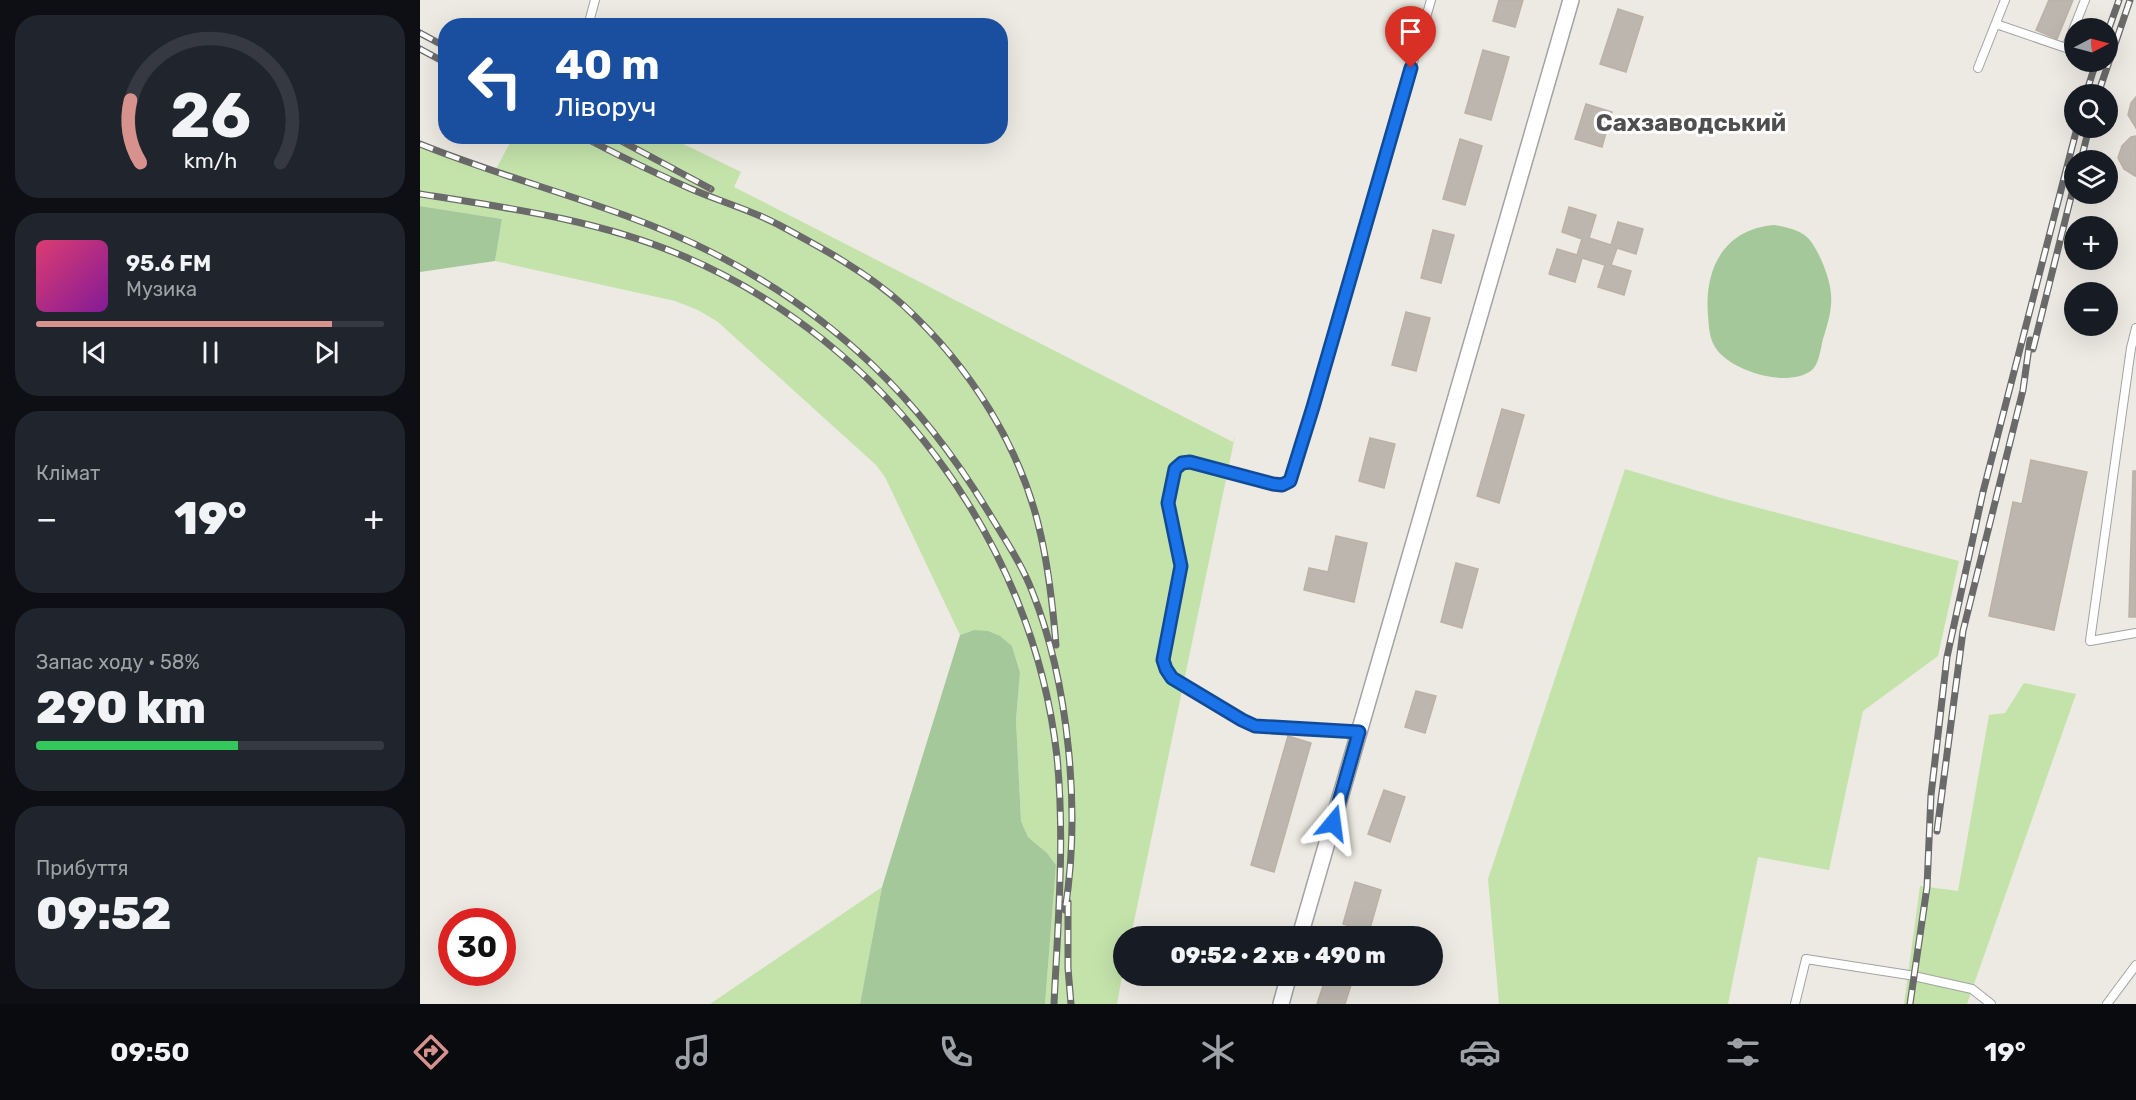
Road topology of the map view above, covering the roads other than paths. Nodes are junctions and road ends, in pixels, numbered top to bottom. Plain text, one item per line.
1 (595, 0) edge
2 (1431, 0) edge
3 (1571, 0) edge
4 (2005, 0) edge
5 (2085, 0) edge
6 (590, 18) edge
7 (1996, 24) junction
8 (1978, 68) dead end
9 (2136, 328) edge
10 (2136, 633) edge
11 (1359, 732) junction
12 (1303, 926) edge
13 (2136, 965) edge
14 (1286, 986) edge
15 (1281, 1004) edge
16 (1795, 1004) edge
17 (1991, 1004) edge
18 (2107, 1004) edge

1 - 6 lane
2 - 11 lane
3 - 11 street
4 - 7 lane
5 - 7 lane
7 - 8 lane
9 - 10 lane
11 - 12 street
13 - 18 lane
14 - 15 street
16 - 17 lane

